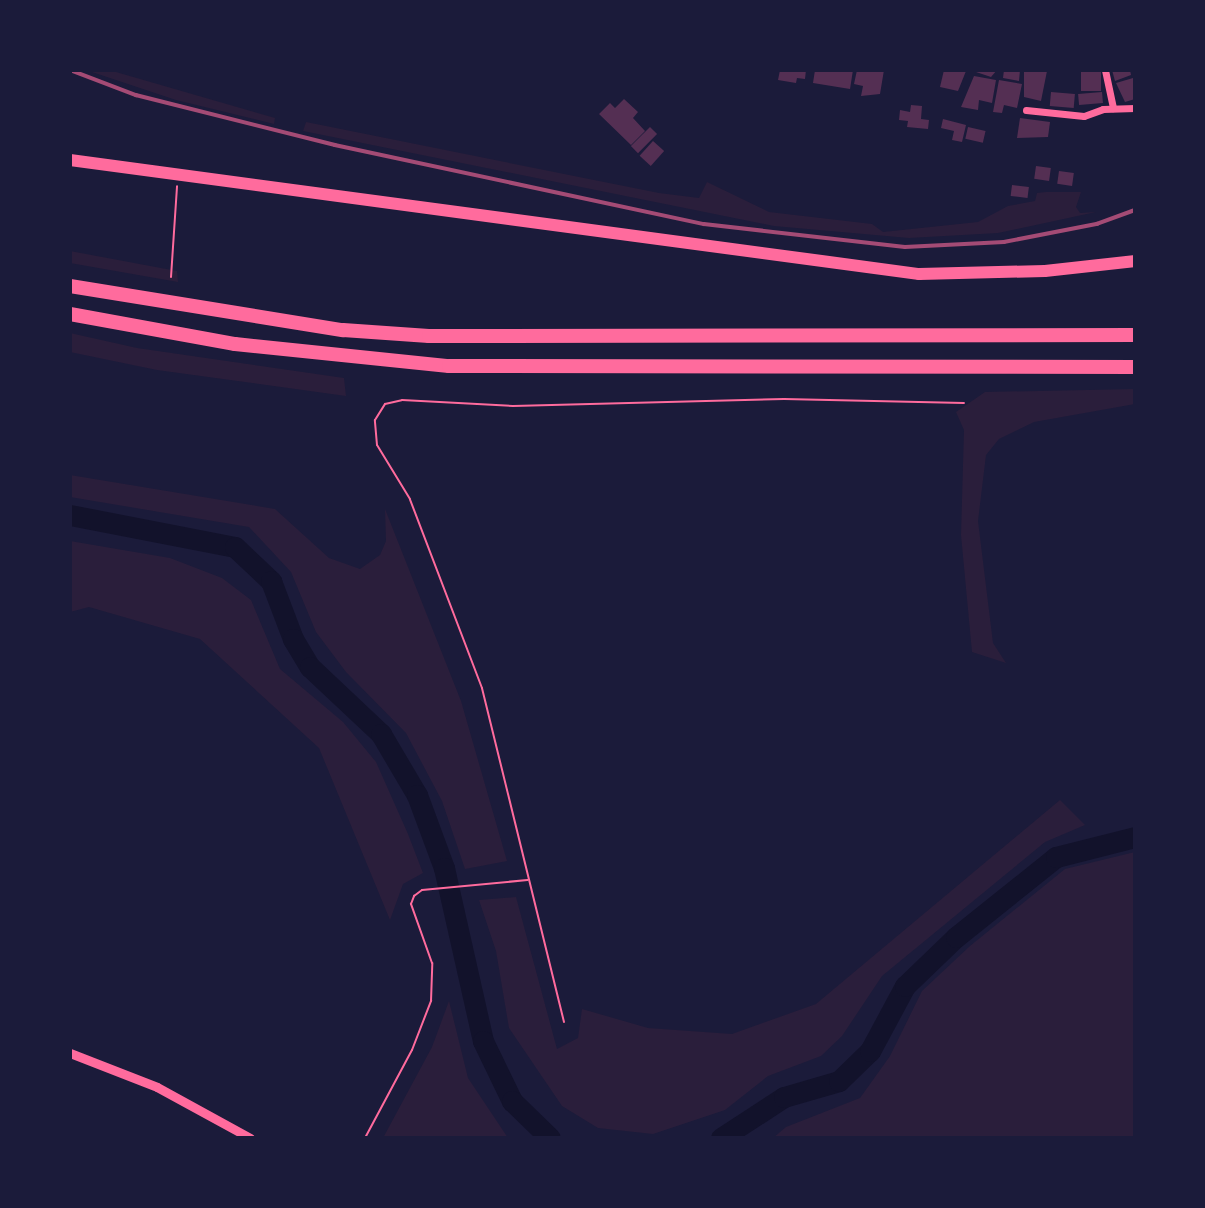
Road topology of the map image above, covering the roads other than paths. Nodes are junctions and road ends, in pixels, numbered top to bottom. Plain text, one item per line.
1 (1105, 70) edge
2 (1113, 108) junction
3 (1135, 108) edge
4 (1026, 110) dead end
5 (70, 160) edge
6 (1135, 261) edge
7 (70, 286) edge
8 (70, 314) edge
9 (1135, 335) edge
10 (1135, 367) edge
11 (70, 1053) edge
12 (250, 1138) edge

1 - 2 street
2 - 3 street
2 - 4 street
5 - 6 main road
7 - 9 highway
8 - 10 highway
11 - 12 street

